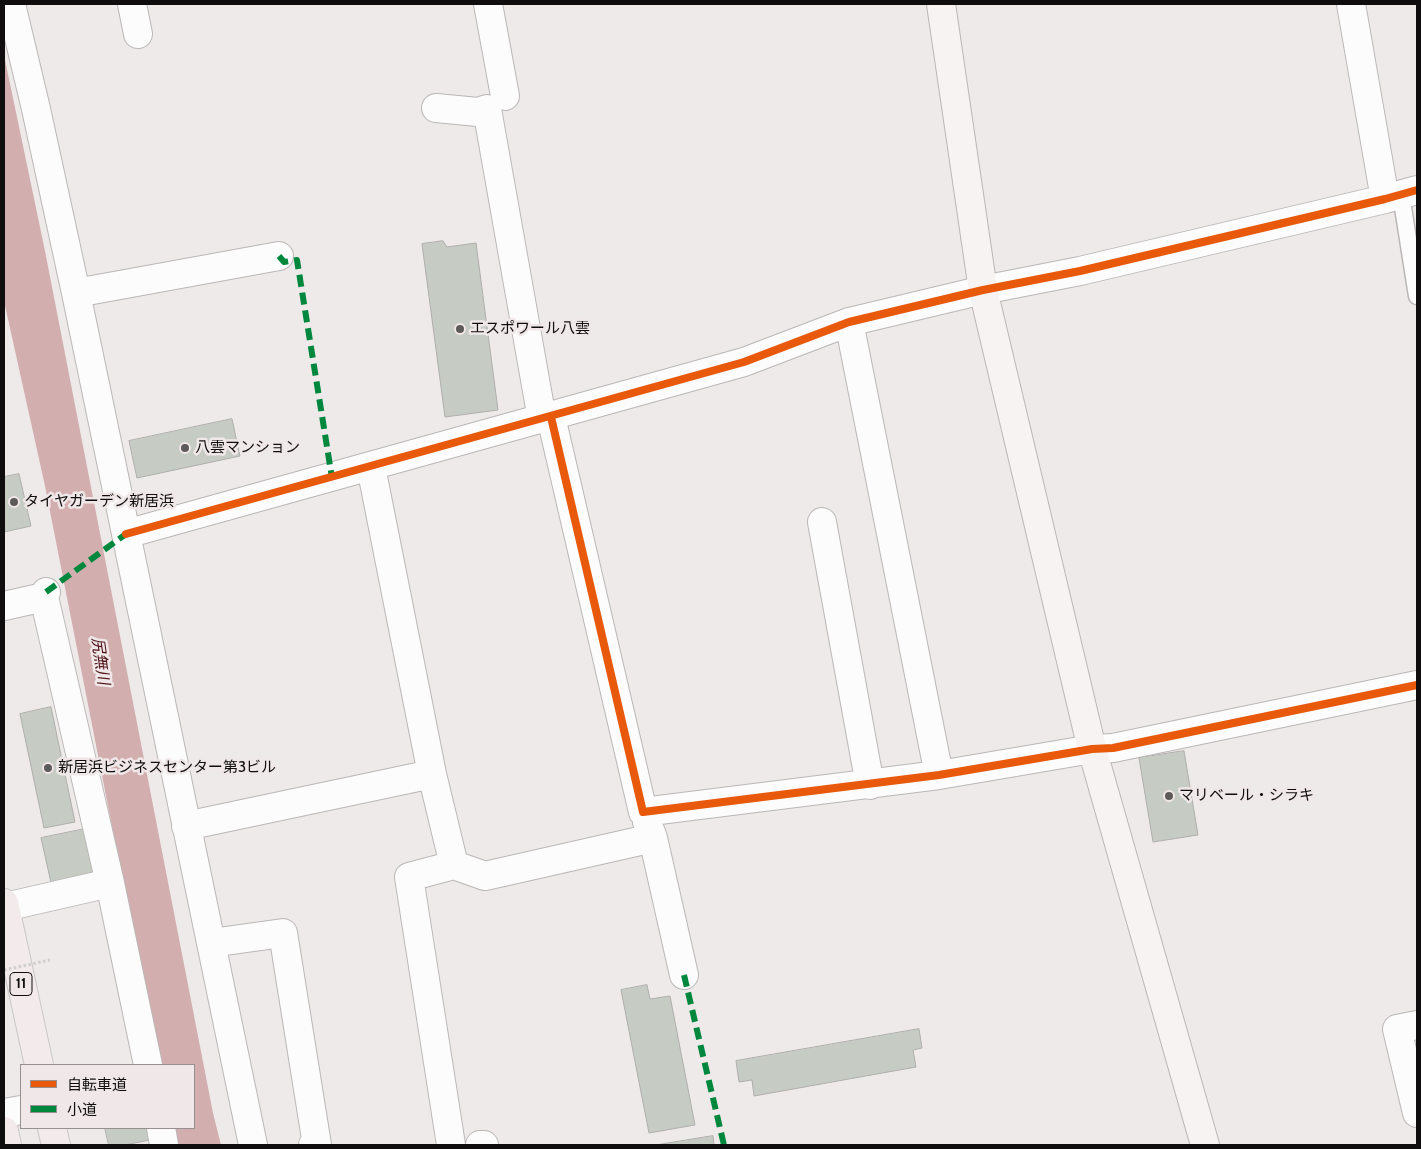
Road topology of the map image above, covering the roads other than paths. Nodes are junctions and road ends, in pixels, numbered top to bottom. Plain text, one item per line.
1 (11, 4) edge
2 (132, 4) edge
3 (488, 4) edge
4 (940, 4) edge
5 (1351, 4) edge
6 (138, 34) dead end
7 (505, 96) dead end
8 (436, 108) dead end
9 (1401, 194) edge
10 (279, 256) dead end
11 (982, 290) junction
12 (76, 293) junction
13 (1417, 296) edge
14 (849, 322) junction
15 (546, 418) junction
16 (371, 467) junction
17 (822, 522) dead end
18 (126, 534) junction
19 (4, 606) edge
20 (1417, 685) edge
21 (1092, 748) junction
22 (432, 774) junction
23 (939, 775) junction
24 (870, 785) junction
25 (643, 812) junction
26 (186, 826) junction
27 (653, 838) junction
28 (454, 865) junction
29 (110, 883) junction
30 (4, 905) edge
31 (211, 943) junction
32 (684, 975) dead end
33 (1417, 1025) edge
34 (39, 1064) edge
35 (148, 1064) edge
36 (20, 1110) edge
37 (4, 1113) edge
38 (1417, 1113) edge
39 (52, 1129) edge
40 (161, 1129) edge
41 (4, 1131) edge
42 (7, 1145) edge
43 (56, 1145) edge
44 (164, 1145) edge
45 (253, 1145) edge
46 (313, 1145) edge
47 (451, 1145) edge
48 (1205, 1145) edge

1 - 12 street
2 - 6 street
3 - 7 street
4 - 11 street
5 - 9 street
8 - 15 street
9 - 11 street
9 - 13 lane
10 - 12 street
11 - 14 street
11 - 21 street
12 - 18 street
14 - 15 street
14 - 23 street
15 - 16 street
15 - 25 street
16 - 18 street
16 - 22 street
17 - 24 street
18 - 26 street
19 - 29 street
20 - 21 street
21 - 23 street
21 - 48 street
22 - 26 street
22 - 28 street
23 - 24 street
24 - 25 street
25 - 27 street
26 - 31 street
27 - 28 street
27 - 32 street
28 - 47 street
29 - 30 street
29 - 35 street
30 - 34 main road, 11
31 - 45 street
31 - 46 street
33 - 38 street
36 - 37 street
39 - 43 main road
40 - 44 street
41 - 42 main road

